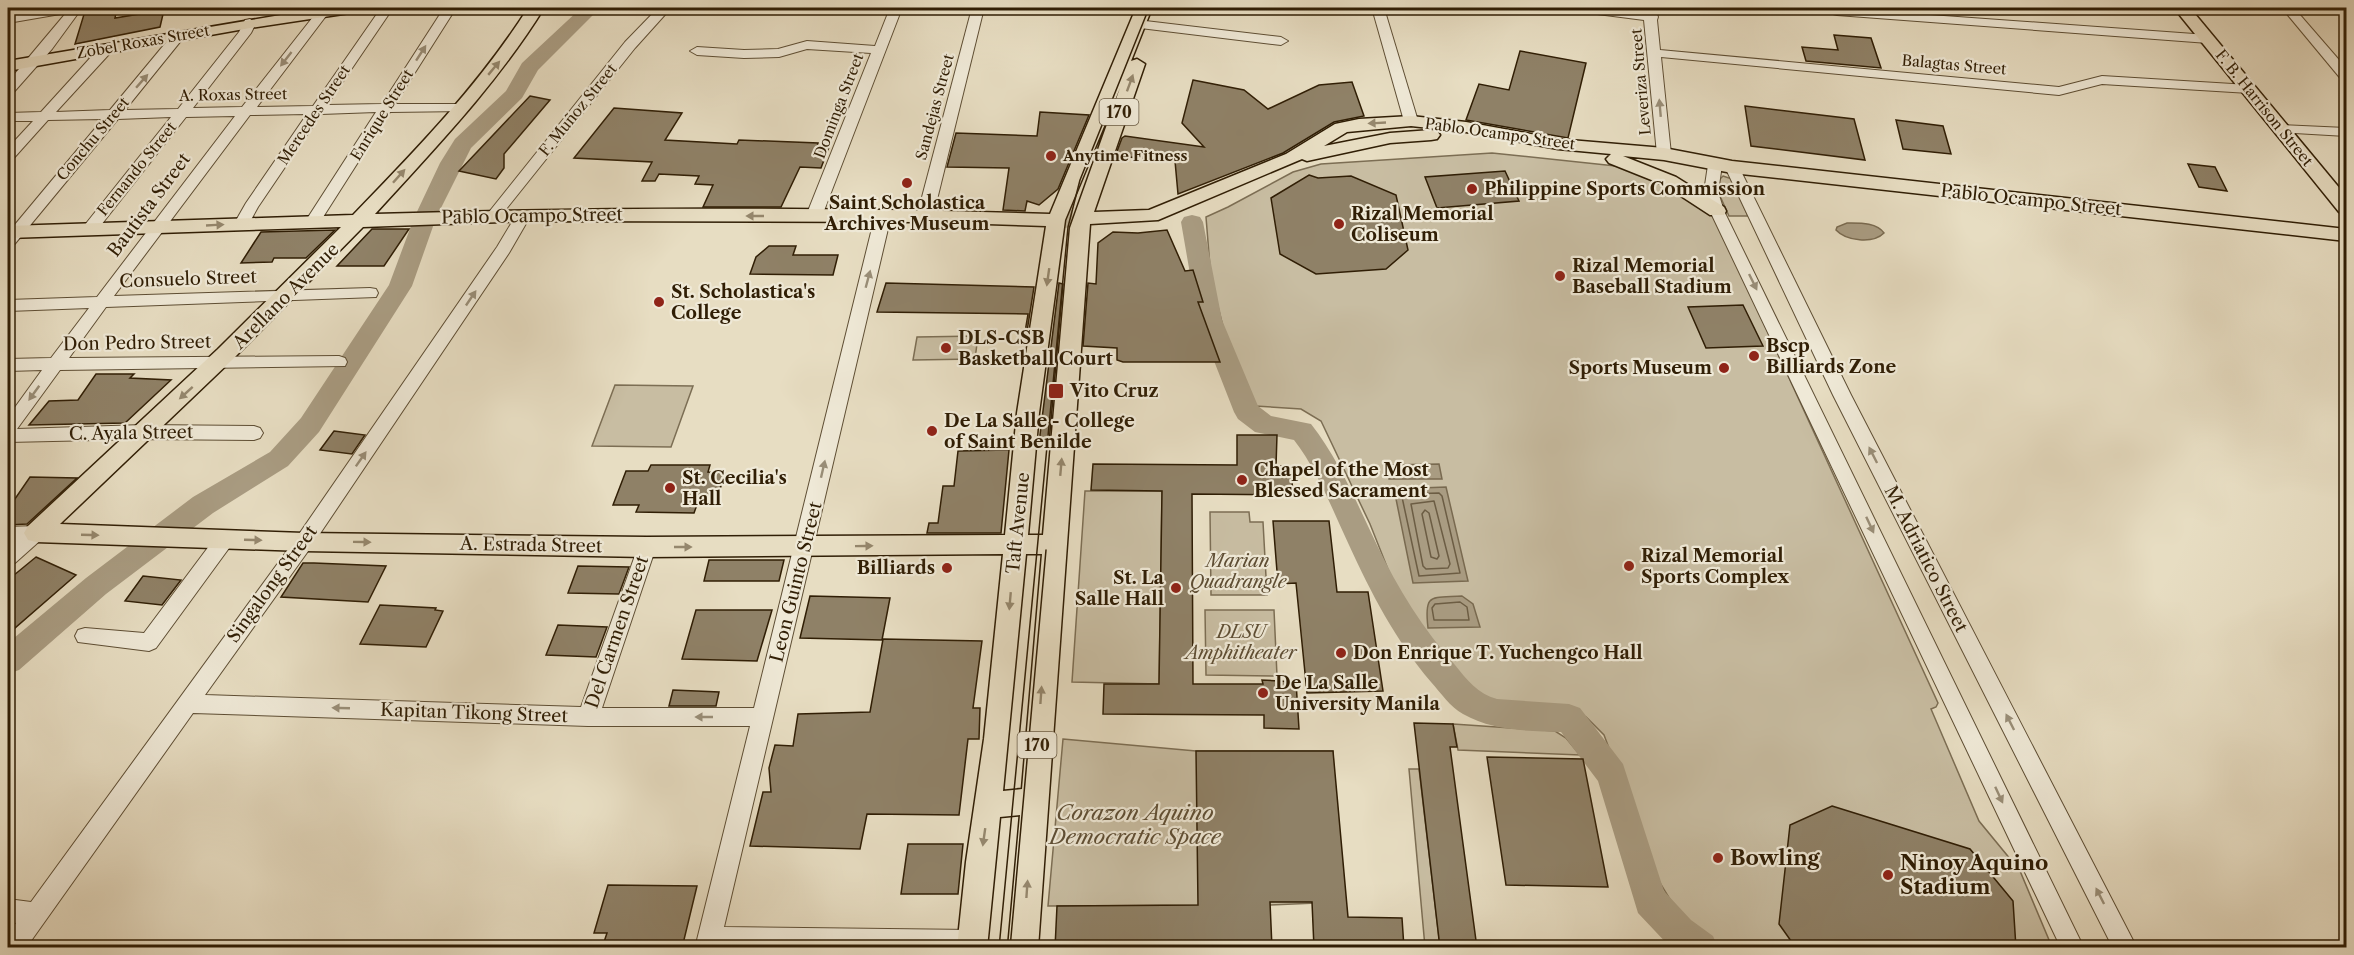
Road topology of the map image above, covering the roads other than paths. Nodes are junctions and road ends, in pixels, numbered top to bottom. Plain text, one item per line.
1 (74, 8) edge
2 (350, 8) edge
3 (387, 8) edge
4 (450, 8) edge
5 (536, 8) edge
6 (665, 8) edge
7 (896, 8) edge
8 (978, 8) edge
9 (1144, 8) edge
10 (1159, 8) edge
11 (1378, 8) edge
12 (1582, 8) edge
13 (2182, 8) edge
14 (2288, 8) edge
15 (324, 10) edge
16 (1837, 11) dead end
17 (1651, 12) edge
18 (8, 19) edge
19 (250, 22) junction
20 (1144, 25) junction
21 (178, 37) junction
22 (2208, 39) junction
23 (1281, 40) dead end
24 (107, 48) junction
25 (878, 50) junction
26 (697, 51) dead end
27 (1655, 54) junction
28 (33, 62) junction
29 (8, 66) edge
30 (2346, 76) edge
31 (2249, 89) junction
32 (8, 90) edge
33 (386, 108) junction
34 (460, 108) junction
35 (318, 109) junction
36 (245, 111) junction
37 (182, 113) junction
38 (113, 115) junction
39 (45, 116) junction
40 (8, 117) edge
41 (1411, 121) junction
42 (1341, 128) junction
43 (1436, 129) junction
44 (2281, 129) junction
45 (2346, 132) edge
46 (1355, 145) junction
47 (1664, 154) junction
48 (8, 156) edge
49 (1292, 158) junction
50 (1615, 159) junction
51 (1723, 166) junction
52 (1071, 188) junction
53 (2346, 208) edge
54 (1717, 211) junction
55 (494, 215) junction
56 (523, 215) junction
57 (814, 216) junction
58 (883, 216) junction
59 (926, 216) junction
60 (1024, 218) junction
61 (1084, 218) junction
62 (360, 220) junction
63 (1056, 220) junction
64 (313, 222) junction
65 (242, 224) junction
66 (156, 228) junction
67 (89, 230) junction
68 (10, 235) edge
69 (2346, 236) edge
70 (370, 293) dead end
71 (288, 295) junction
72 (102, 302) junction
73 (8, 305) edge
74 (221, 361) junction
75 (339, 362) dead end
76 (55, 364) junction
77 (8, 365) edge
78 (8, 429) edge
79 (143, 432) junction
80 (254, 433) dead end
81 (8, 436) edge
82 (36, 533) junction
83 (8, 534) edge
84 (225, 539) junction
85 (304, 542) junction
86 (1016, 543) junction
87 (1054, 544) junction
88 (806, 546) junction
89 (647, 547) junction
90 (8, 558) edge
91 (85, 636) dead end
92 (186, 704) junction
93 (588, 717) junction
94 (762, 717) junction
95 (1034, 801) junction
96 (988, 805) junction
97 (8, 910) edge
98 (35, 915) junction
99 (708, 943) edge
100 (972, 945) edge
101 (12, 948) edge
102 (1023, 948) edge
103 (2073, 948) edge
104 (2127, 948) edge

1 - 18 street
1 - 28 street
2 - 15 main road, Zobel Roxas Street
3 - 35 street, Mercedes Street
33 -> 4 street, Enrique Street
34 -> 5 main road, Arellano Avenue
6 - 55 street, F. Muñoz Street
7 - 25 street, Dominga Street
8 - 59 street, Sandejas Street
9 - 20 main road, Taft Avenue / 170
10 - 20 main road, Taft Avenue / 170
11 - 41 street
12 - 17 street
13 - 22 main road, F. B. Harrison Street
14 - 30 street
15 - 19 main road, Zobel Roxas Street
15 -> 36 street, Bautista Street
16 - 22 street
17 - 27 street, Leveriza Street
19 - 21 main road, Zobel Roxas Street
19 - 37 street, Fernando Street
20 - 23 street
20 - 52 main road, Taft Avenue / 170
61 -> 20 main road, Taft Avenue / 170
21 - 24 main road, Zobel Roxas Street
38 -> 21 street, Conchu Street
22 - 31 main road, F. B. Harrison Street
24 - 28 main road, Zobel Roxas Street
24 - 39 street
25 - 26 street
25 - 57 street, Dominga Street
27 - 31 street, Balagtas Street
47 -> 27 street, Leveriza Street
28 - 29 main road, Zobel Roxas Street
28 - 32 street
31 - 44 main road, F. B. Harrison Street
33 - 34 street, A. Roxas Street
33 - 35 street, A. Roxas Street
33 - 64 street, Enrique Street
62 -> 34 main road, Arellano Avenue
35 - 36 street, A. Roxas Street
35 - 65 street, Mercedes Street
36 - 37 street, A. Roxas Street
36 - 66 street, Bautista Street
37 - 38 street, A. Roxas Street
37 - 67 street, Fernando Street
38 - 39 street, A. Roxas Street
38 - 68 street, Conchu Street
39 - 40 street, A. Roxas Street
39 - 48 street
41 -> 42 main road, Pablo Ocampo Street
41 - 43 main road, Pablo Ocampo Street
42 - 46 main road
42 - 49 main road, Pablo Ocampo Street
43 - 46 main road, Pablo Ocampo Street
43 - 47 main road, Pablo Ocampo Street
43 - 50 main road, Pablo Ocampo Street
44 - 45 street
44 - 53 main road, F. B. Harrison Street
46 - 49 main road, Pablo Ocampo Street
47 - 51 main road, Pablo Ocampo Street
49 - 61 main road, Pablo Ocampo Street
50 - 51 main road, Pablo Ocampo Street
50 - 54 main road
51 - 54 street, M. Adriatico Street
51 - 69 main road, Pablo Ocampo Street
104 -> 51 street, M. Adriatico Street
52 - 60 main road
52 - 63 main road, Taft Avenue / 170
54 -> 103 street, M. Adriatico Street
55 - 56 main road, Pablo Ocampo Street
55 - 62 main road, Pablo Ocampo Street
57 -> 56 main road, Pablo Ocampo Street
85 -> 56 street, Singalong Street
57 - 58 main road, Pablo Ocampo Street
58 - 59 main road, Pablo Ocampo Street
88 -> 58 street, Leon Guinto Street
59 - 60 main road, Pablo Ocampo Street
60 - 63 main road, Pablo Ocampo Street
87 -> 61 main road, Taft Avenue / 170
62 - 64 main road, Pablo Ocampo Street
62 - 71 main road, Arellano Avenue
63 -> 86 main road, Taft Avenue / 170
64 - 65 main road, Pablo Ocampo Street
66 -> 65 main road, Pablo Ocampo Street
66 - 67 main road, Pablo Ocampo Street
66 - 72 street, Bautista Street
67 - 68 main road, Pablo Ocampo Street
70 - 71 street, Consuelo Street
71 - 72 street, Consuelo Street
71 - 74 main road, Arellano Avenue
72 - 73 street, Consuelo Street
72 - 76 street, Bautista Street
74 - 75 street, Don Pedro Street
74 - 76 street, Don Pedro Street
74 -> 79 main road, Arellano Avenue
76 - 77 street, Don Pedro Street
76 -> 78 street, Bautista Street
79 - 80 street, C. Ayala Street
79 - 81 street, C. Ayala Street
79 - 82 main road, Arellano Avenue
82 - 83 street, A. Estrada Street
82 -> 84 main road, A. Estrada Street
82 - 90 street, Arellano Avenue
84 -> 85 main road, A. Estrada Street
84 - 91 street
85 -> 89 main road, A. Estrada Street
85 - 92 street, Singalong Street
86 - 87 main road, A. Estrada Street
88 -> 86 main road, A. Estrada Street
86 -> 96 main road, Taft Avenue / 170
95 -> 87 main road, Taft Avenue / 170
89 -> 88 main road, A. Estrada Street
88 - 94 street, Leon Guinto Street
89 - 93 street, Del Carmen Street
93 -> 92 street, Kapitan Tikong Street
92 - 98 street, Singalong Street
94 -> 93 street, Kapitan Tikong Street
94 - 99 street, Leon Guinto Street
95 - 96 main road
102 -> 95 main road, Taft Avenue / 170
96 -> 100 main road, Taft Avenue / 170
97 - 98 street
98 - 101 street, Singalong Street
99 - 100 street

